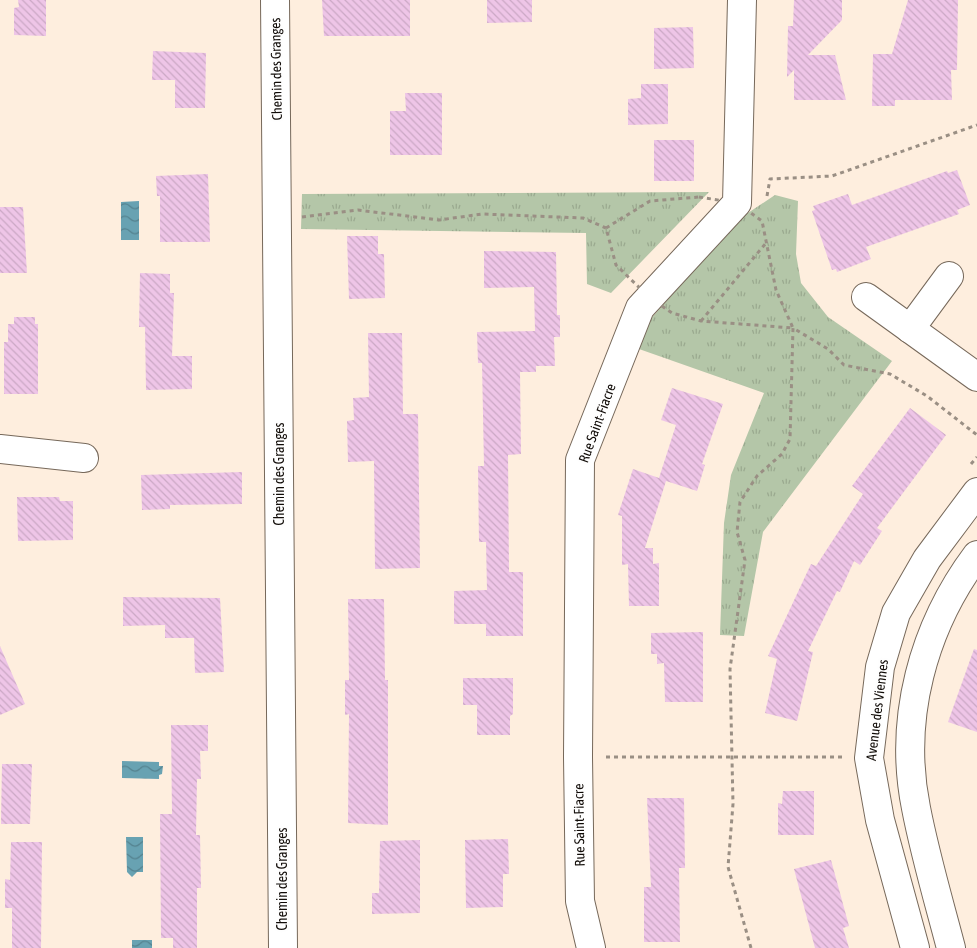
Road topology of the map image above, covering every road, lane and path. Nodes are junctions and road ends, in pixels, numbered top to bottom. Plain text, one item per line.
1 (275, 0) edge
2 (742, 0) edge
3 (977, 125) edge
4 (765, 205) dead end
5 (764, 213) dead end
6 (278, 219) junction
7 (762, 221) dead end
8 (606, 228) dead end
9 (766, 242) dead end
10 (949, 276) dead end
11 (866, 297) dead end
12 (701, 321) dead end
13 (910, 329) junction
14 (977, 377) edge
15 (977, 435) edge
16 (0, 449) edge
17 (84, 458) dead end
18 (977, 492) edge
19 (977, 555) edge
20 (731, 755) junction
21 (578, 757) junction
22 (869, 758) junction
23 (282, 948) edge
24 (591, 948) edge
25 (751, 948) edge
26 (915, 948) edge
27 (951, 948) edge

1 - 6 street, Chemin des Granges
2 - 21 street, Rue Saint-Fiacre
3 - 4 path
5 - 7 path
6 - 8 path
6 - 23 street, Chemin des Granges
9 - 12 path
10 - 13 street
11 - 13 street
13 - 14 street
15 - 20 path
16 - 17 street
18 - 22 street, Avenue des Viennes
19 - 27 street
20 - 21 path
20 - 22 path
20 - 25 path
21 - 24 street, Rue Saint-Fiacre
22 - 26 street, Avenue des Viennes

